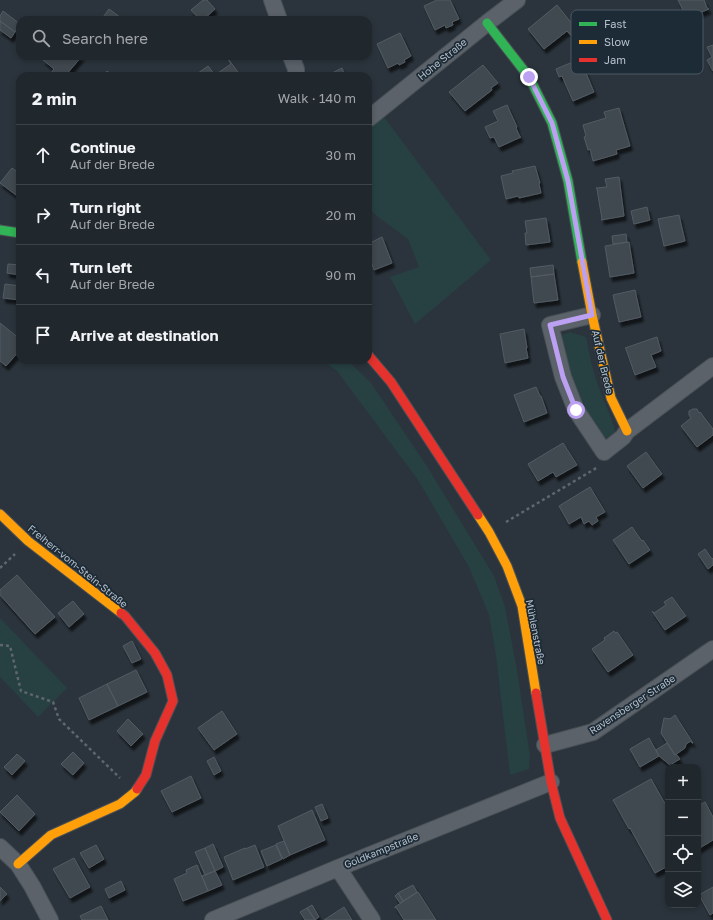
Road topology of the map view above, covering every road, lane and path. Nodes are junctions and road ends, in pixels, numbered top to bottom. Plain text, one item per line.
1 (272, 0) edge
2 (517, 0) edge
3 (278, 16) edge
4 (487, 23) junction
5 (292, 60) edge
6 (296, 72) edge
7 (372, 116) edge
8 (0, 230) edge
9 (16, 232) edge
10 (592, 315) junction
11 (372, 360) edge
12 (713, 366) edge
13 (627, 431) junction
14 (604, 452) junction
15 (0, 514) edge
16 (489, 532) junction
17 (0, 645) edge
18 (711, 653) edge
19 (545, 745) junction
20 (551, 782) junction
21 (135, 792) junction
22 (0, 847) edge
23 (18, 864) junction
24 (338, 868) junction
25 (50, 920) edge
26 (213, 920) edge
27 (372, 920) edge
28 (607, 920) edge

1 - 3 street
2 - 4 street, Hohe Straße
4 - 7 street, Hohe Straße
4 - 10 street, Auf der Brede
5 - 6 street
8 - 9 street
10 - 13 street, Auf der Brede
10 - 14 street
11 - 16 street, Mühlenstraße
12 - 13 street
13 - 14 street
14 - 16 path
15 - 21 street, Freiherr-vom-Stein-Straße
16 - 19 street, Mühlenstraße
17 - 21 path
18 - 19 street, Ravensberger Straße
19 - 20 street, Mühlenstraße
20 - 24 street, Goldkampstraße
20 - 28 street, Mühlenstraße
21 - 23 street, Freiherr-vom-Stein-Straße
22 - 23 street
23 - 25 street
24 - 26 street, Goldkampstraße
24 - 27 street

